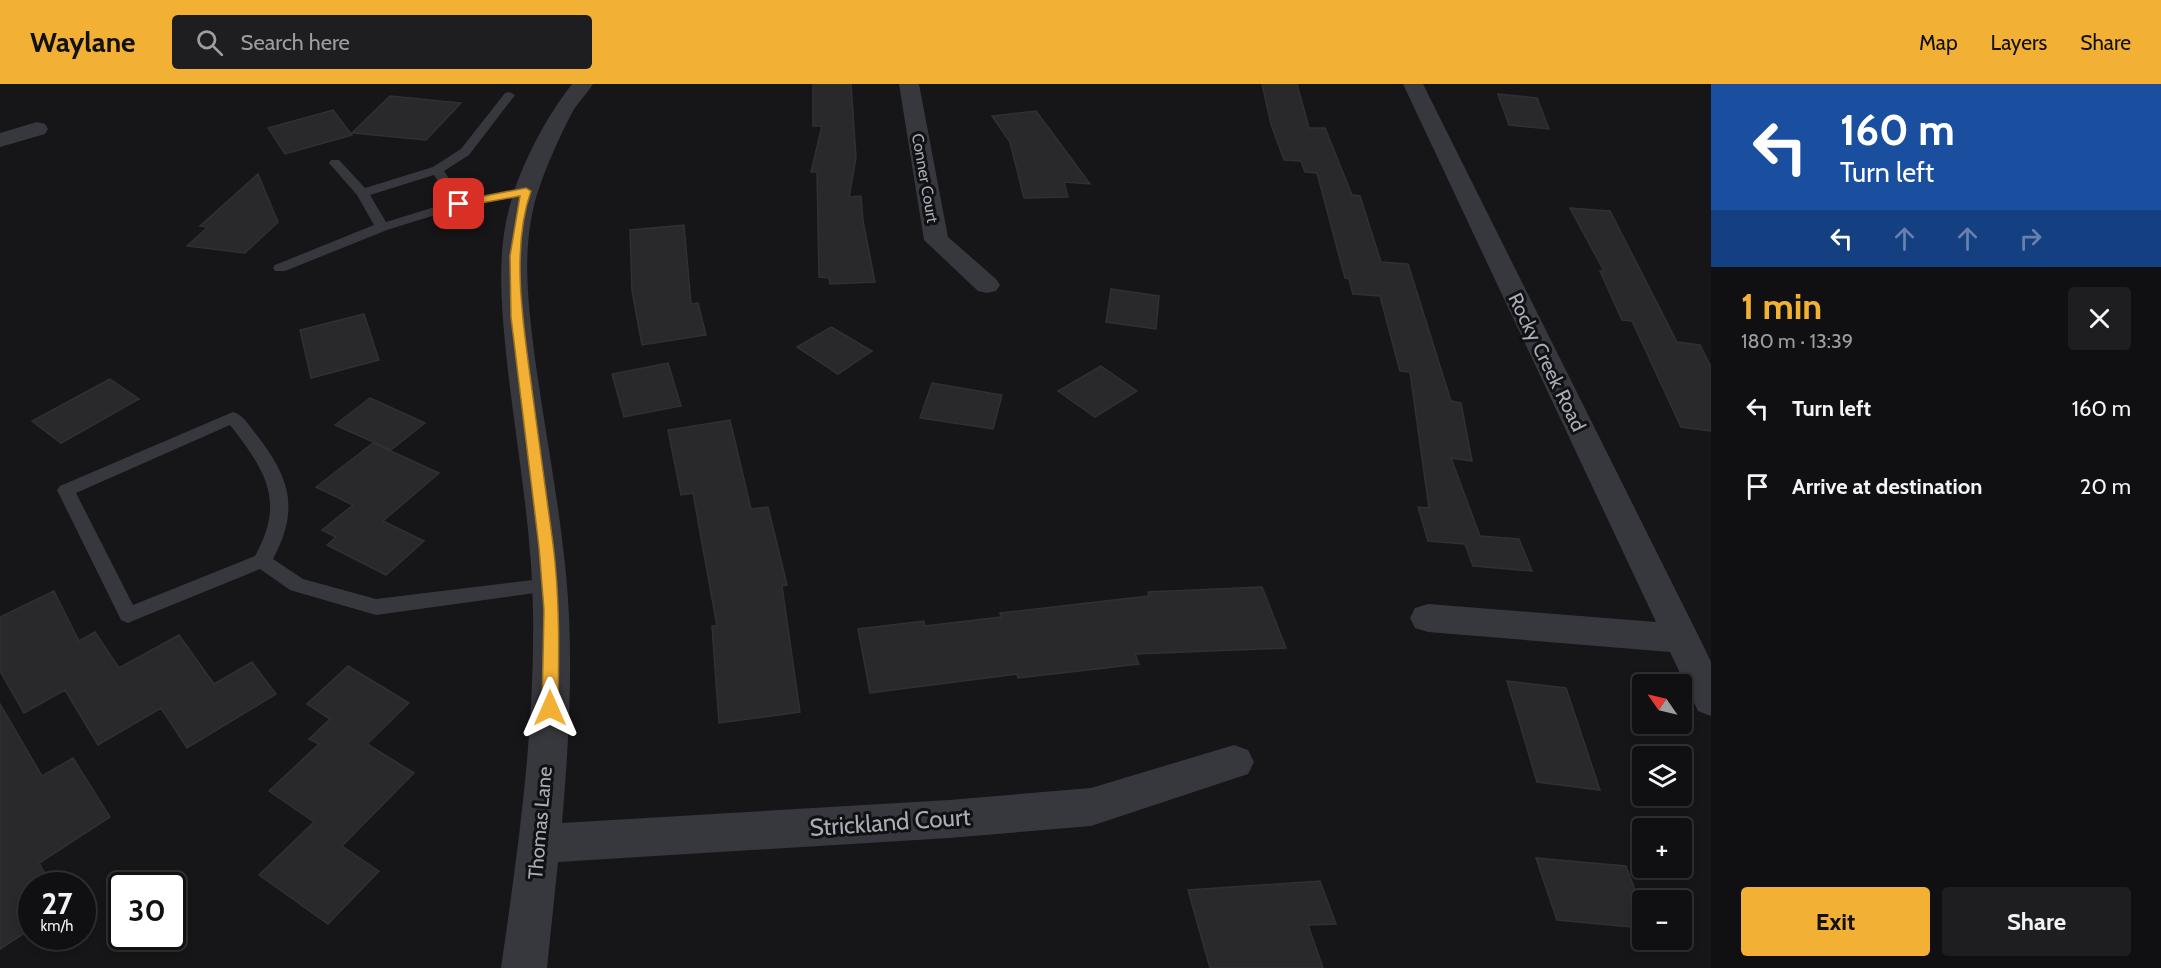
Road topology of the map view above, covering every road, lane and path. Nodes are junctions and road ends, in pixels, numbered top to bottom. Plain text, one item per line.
1 (583, 84) edge
2 (909, 84) edge
3 (1413, 84) edge
4 (509, 95) dead end
5 (37, 129) dead end
6 (0, 140) edge
7 (335, 163) dead end
8 (437, 170) junction
9 (526, 191) junction
10 (362, 193) junction
11 (459, 204) junction
12 (382, 227) junction
13 (280, 268) dead end
14 (987, 285) dead end
15 (262, 561) junction
16 (549, 585) junction
17 (1428, 618) dead end
18 (1682, 639) junction
19 (1711, 700) edge
20 (1234, 762) dead end
21 (540, 844) junction
22 (524, 968) edge

1 - 9 street, Thomas Lane
2 - 14 street, Conner Court
3 - 18 street, Rocky Creek Road
4 - 8 lane
5 - 6 street
7 - 10 lane
8 - 10 lane
8 - 11 lane
9 - 11 lane
9 - 16 street, Thomas Lane
10 - 12 lane
11 - 12 lane
12 - 13 lane
15 - 15 lane
15 - 16 lane
16 - 21 street, Thomas Lane
17 - 18 street
18 - 19 street, Rocky Creek Road
20 - 21 street, Strickland Court
21 - 22 street, Thomas Lane

